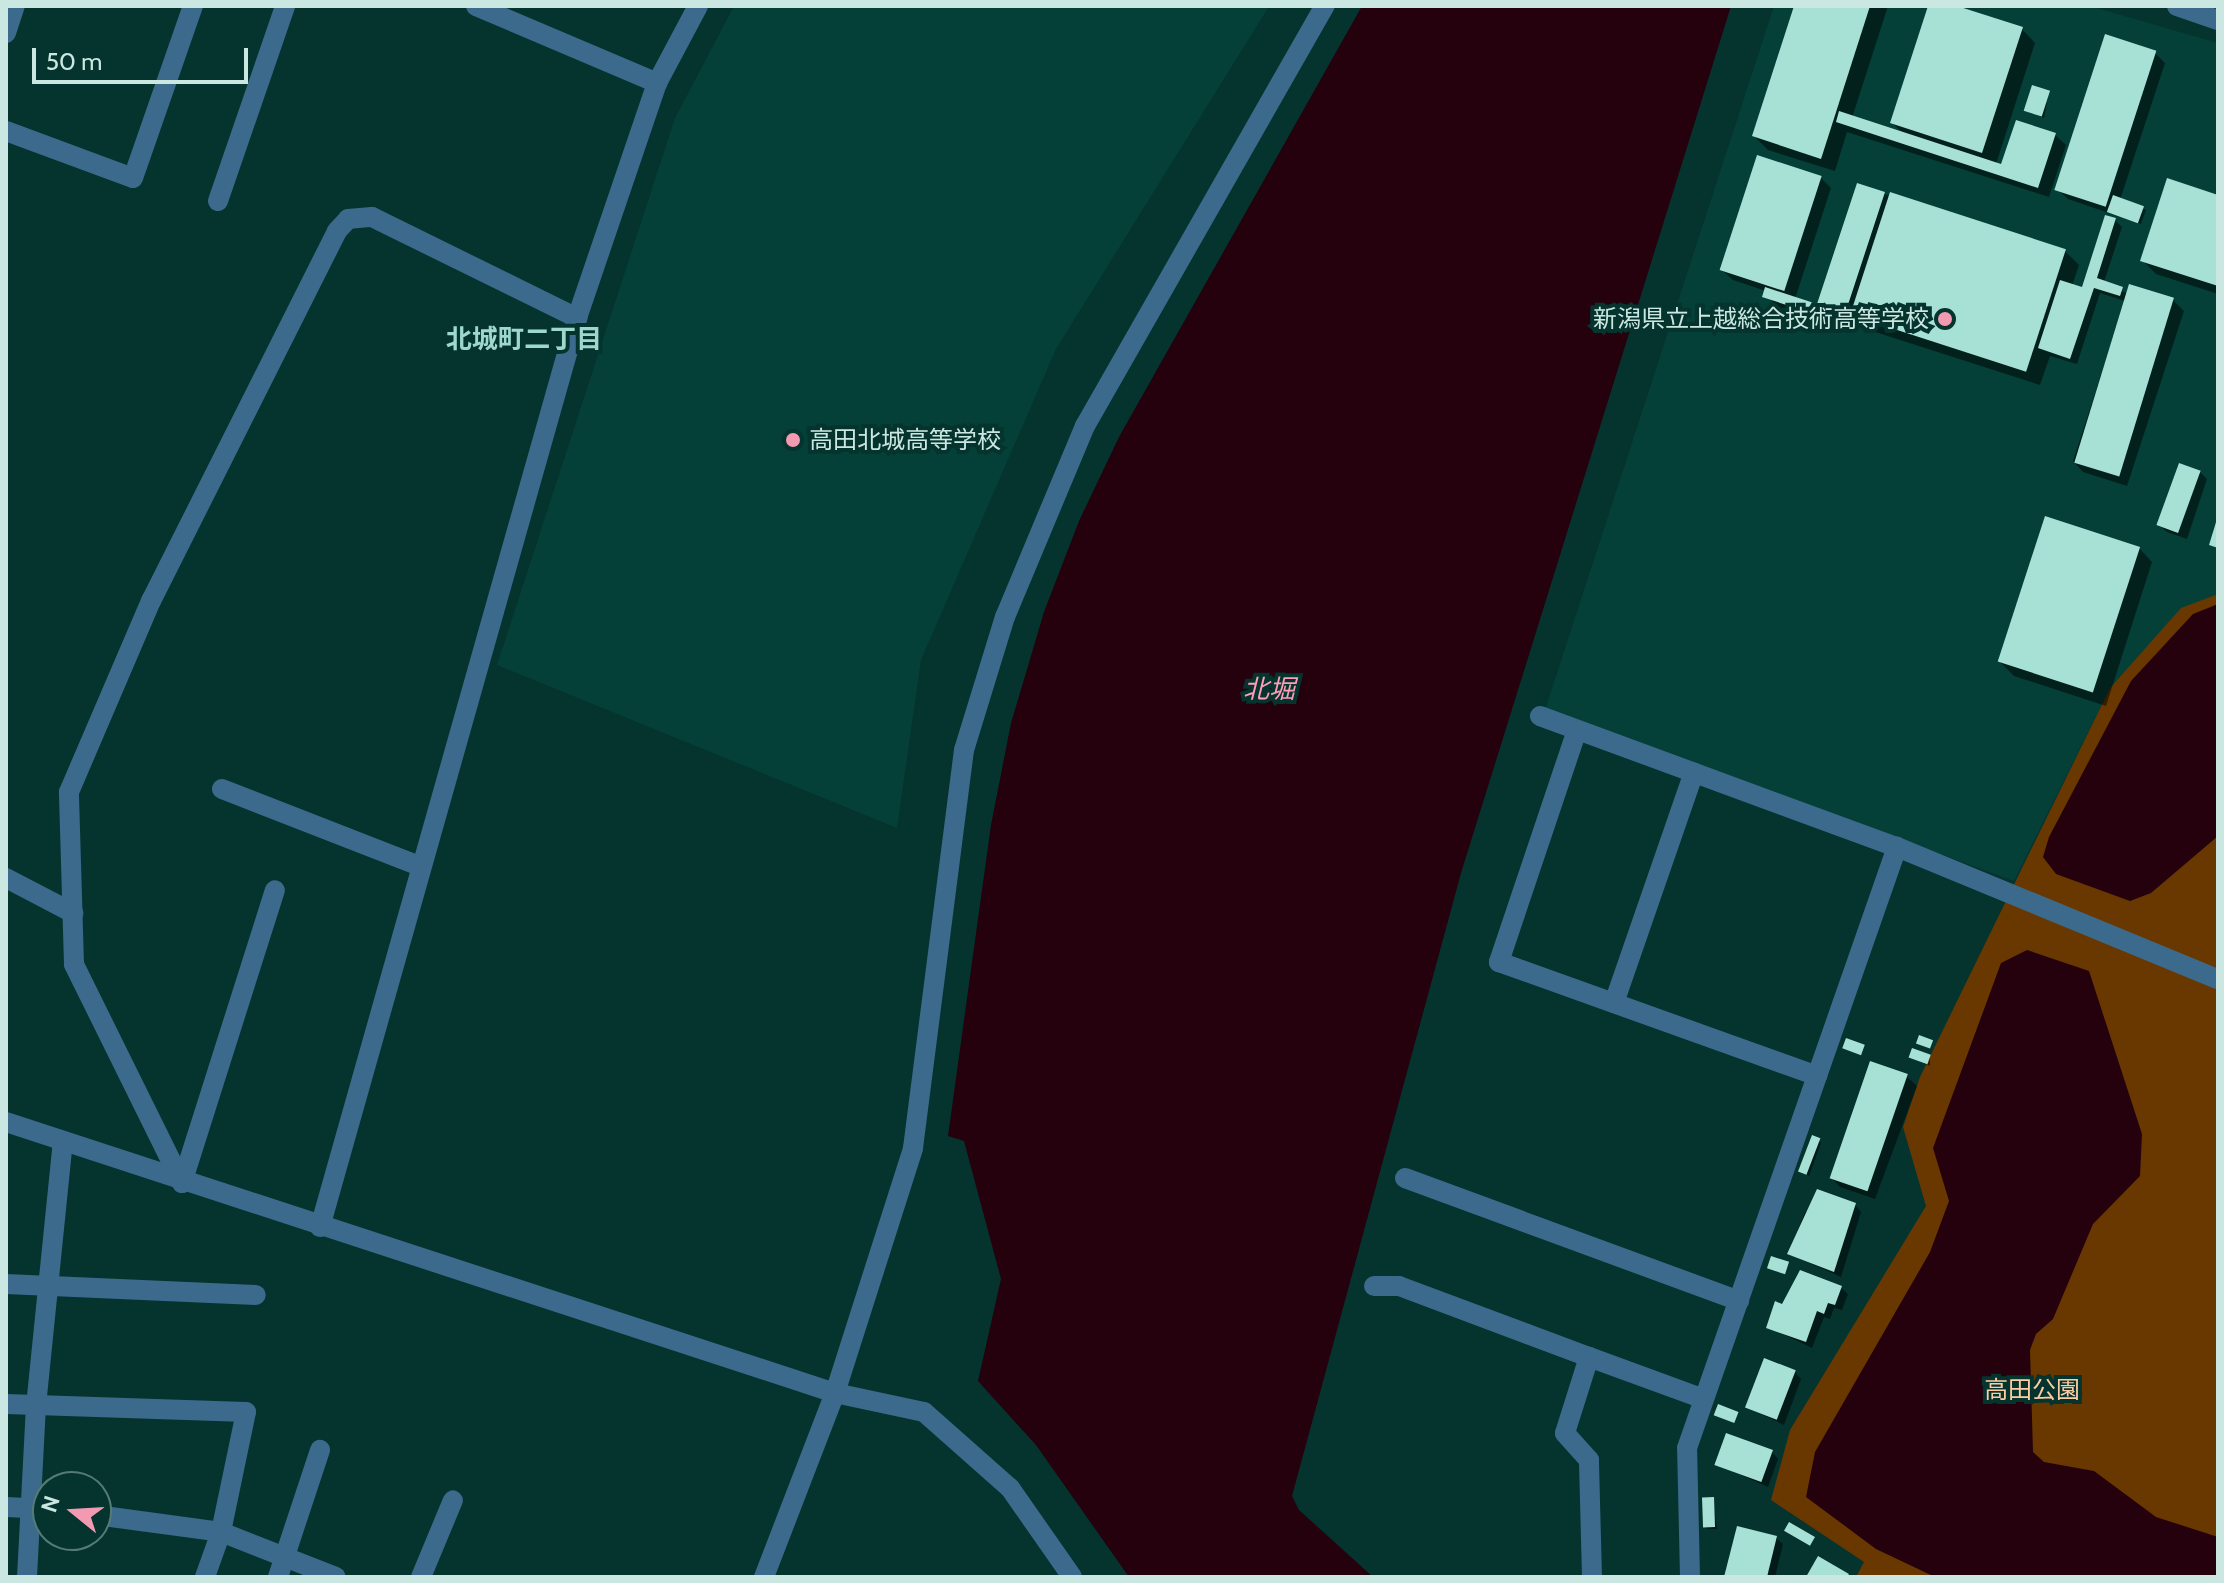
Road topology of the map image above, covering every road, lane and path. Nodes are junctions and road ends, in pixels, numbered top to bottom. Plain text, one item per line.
1 (15, 6) edge
2 (193, 6) edge
3 (285, 6) edge
4 (476, 6) edge
5 (698, 6) edge
6 (1325, 6) edge
7 (2177, 6) edge
8 (503, 11) edge
9 (2218, 20) edge
10 (6, 33) edge
11 (657, 83) junction
12 (6, 131) edge
13 (218, 201) dead end
14 (577, 318) junction
15 (1540, 716) dead end
16 (1577, 730) junction
17 (1694, 772) junction
18 (222, 789) dead end
19 (1897, 847) junction
20 (419, 866) junction
21 (6, 878) edge
22 (275, 890) dead end
23 (73, 913) junction
24 (2218, 979) edge
25 (1614, 1003) junction
26 (1817, 1076) junction
27 (6, 1122) edge
28 (63, 1142) junction
29 (1405, 1178) dead end
30 (182, 1183) junction
31 (320, 1227) junction
32 (6, 1284) edge
33 (1374, 1286) dead end
34 (48, 1287) junction
35 (256, 1295) dead end
36 (1739, 1301) junction
37 (1589, 1357) junction
38 (835, 1393) junction
39 (1704, 1399) junction
40 (6, 1404) edge
41 (36, 1406) junction
42 (320, 1450) dead end
43 (39, 1471) edge
44 (453, 1500) dead end
45 (6, 1507) edge
46 (32, 1508) edge
47 (112, 1517) edge
48 (221, 1532) junction
49 (32, 1550) edge
50 (285, 1557) junction
51 (27, 1577) edge
52 (205, 1577) edge
53 (278, 1577) edge
54 (336, 1577) edge
55 (421, 1577) edge
56 (764, 1577) edge
57 (1072, 1577) edge
58 (1592, 1577) edge
59 (1690, 1577) edge

1 - 10 street
2 - 12 street
3 - 13 street
4 - 8 street
5 - 11 street
6 - 38 street
7 - 9 street
8 - 11 street
11 - 14 street
14 - 20 street
14 - 23 street
15 - 16 street
16 - 17 street
16 - 25 street
17 - 19 street
17 - 25 street
18 - 20 street
19 - 24 street
19 - 26 street
20 - 31 street
21 - 23 street
22 - 30 street
23 - 30 street
25 - 26 street
26 - 36 street
27 - 28 street
28 - 30 street
28 - 34 street
29 - 36 street
30 - 31 street
31 - 38 street
32 - 34 street
33 - 37 street
34 - 35 street
34 - 41 street
36 - 39 street
37 - 39 street
37 - 58 street
38 - 56 street
38 - 57 street
39 - 59 street
40 - 41 street
41 - 43 street
41 - 48 street
42 - 50 street
44 - 55 street
45 - 46 street
47 - 48 street
48 - 50 street
48 - 52 street
49 - 51 street
50 - 53 street
50 - 54 street

